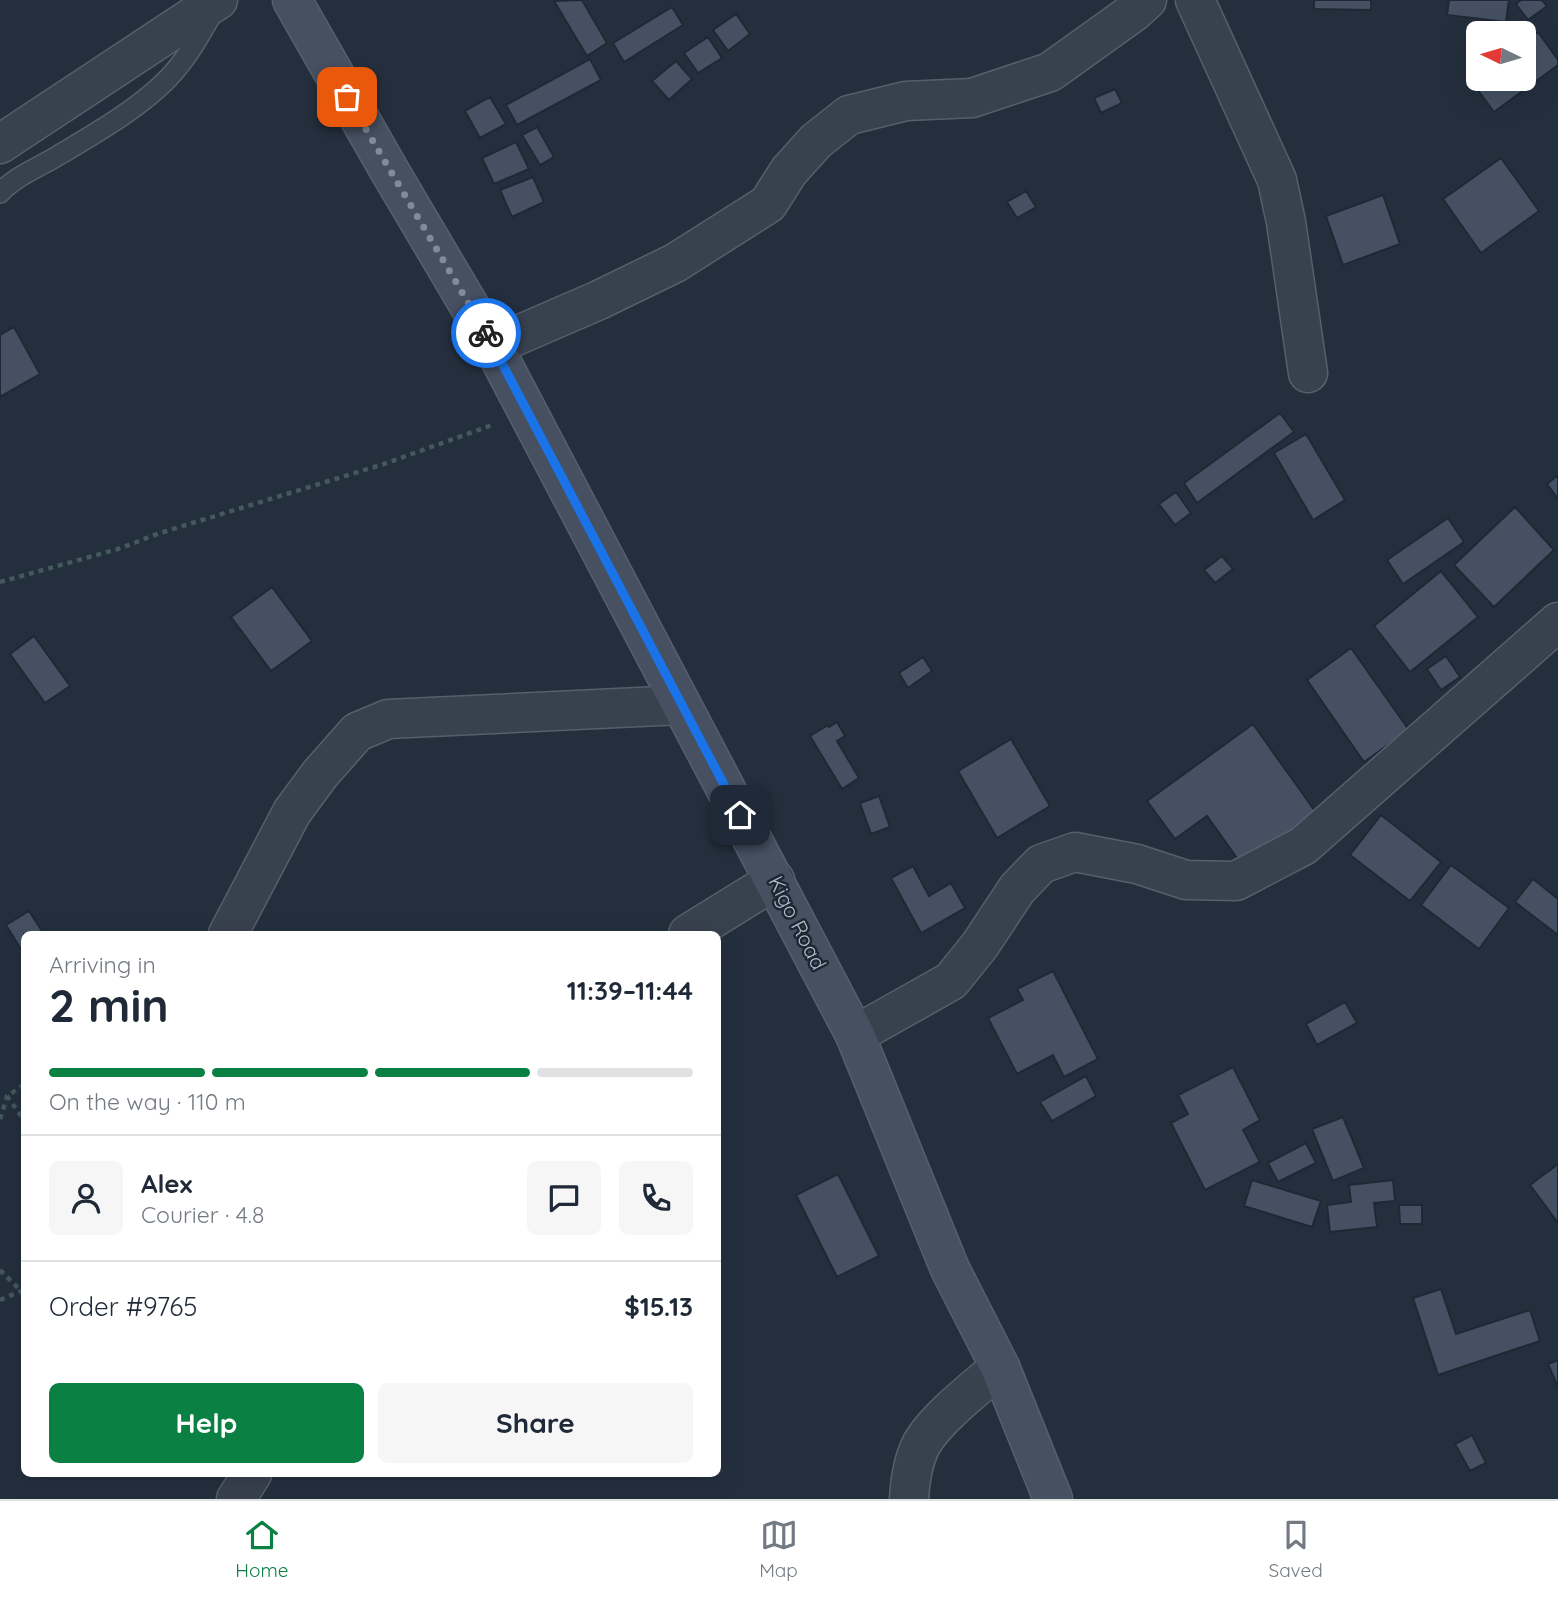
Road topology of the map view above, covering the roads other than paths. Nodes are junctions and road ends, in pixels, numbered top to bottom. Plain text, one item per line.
1 (219, 0) edge
2 (292, 0) edge
3 (1147, 0) edge
4 (1195, 0) edge
5 (0, 144) edge
6 (0, 193) edge
7 (493, 346) junction
8 (1308, 373) dead end
9 (1558, 622) edge
10 (681, 705) junction
11 (775, 880) junction
12 (230, 931) edge
13 (693, 931) edge
14 (855, 1035) junction
15 (1000, 1367) junction
16 (250, 1477) edge
17 (236, 1499) edge
18 (909, 1499) edge
19 (1053, 1499) edge

1 - 5 street
1 - 6 lane
2 - 7 street, Kigo Road
3 - 7 street
4 - 8 street
7 - 10 street, Kigo Road
9 - 14 street
10 - 11 street, Kigo Road
10 - 12 street
11 - 13 street
11 - 14 street, Kigo Road
14 - 15 street, Kigo Road
15 - 18 street
15 - 19 street, Kigo Road
16 - 17 street

